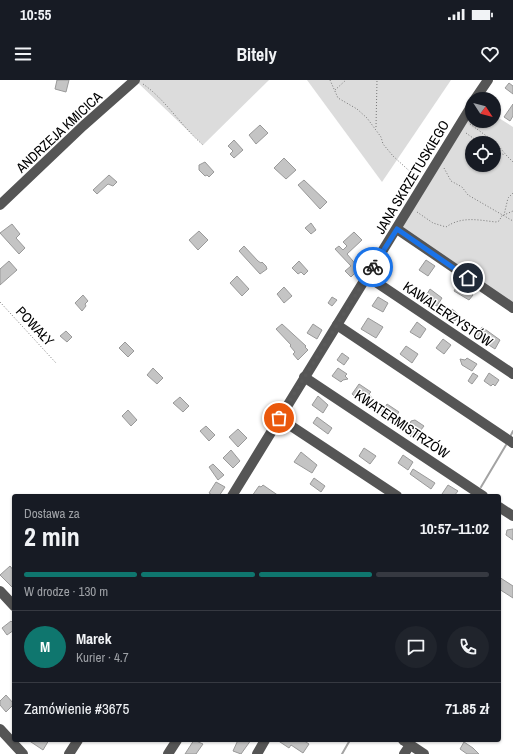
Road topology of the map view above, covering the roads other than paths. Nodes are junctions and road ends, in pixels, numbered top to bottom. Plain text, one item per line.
1 (135, 80) edge
2 (488, 80) edge
3 (480, 92) edge
4 (465, 117) edge
5 (0, 205) edge
6 (397, 229) junction
7 (367, 276) junction
8 (513, 308) edge
9 (337, 324) junction
10 (513, 374) edge
11 (304, 377) junction
12 (279, 418) junction
13 (513, 443) edge
14 (233, 494) edge
15 (394, 494) edge
16 (480, 494) edge
17 (501, 508) edge
18 (513, 516) edge
19 (0, 591) edge
20 (12, 604) edge
21 (0, 729) edge
22 (77, 742) edge
23 (176, 742) edge
24 (264, 742) edge
25 (407, 743) edge
26 (23, 754) edge
27 (69, 754) edge
28 (168, 754) edge
29 (256, 754) edge
30 (404, 754) edge
31 (424, 754) edge

1 - 5 street, ANDRZEJA KMICICA
2 - 3 street
4 - 6 street, JANA SKRZETUSKIEGO
6 - 7 street, JANA SKRZETUSKIEGO
6 - 8 street
7 - 9 street, JANA SKRZETUSKIEGO
7 - 10 street, KAWALERZYSTÓW
9 - 11 street, JANA SKRZETUSKIEGO
9 - 13 street
11 - 12 street, JANA SKRZETUSKIEGO
11 - 16 street, KWATERMISTRZÓW
12 - 14 street, JANA SKRZETUSKIEGO
12 - 15 street
17 - 18 street
19 - 20 street
21 - 26 street
22 - 27 street
23 - 28 street
24 - 29 street
25 - 30 street
25 - 31 street

